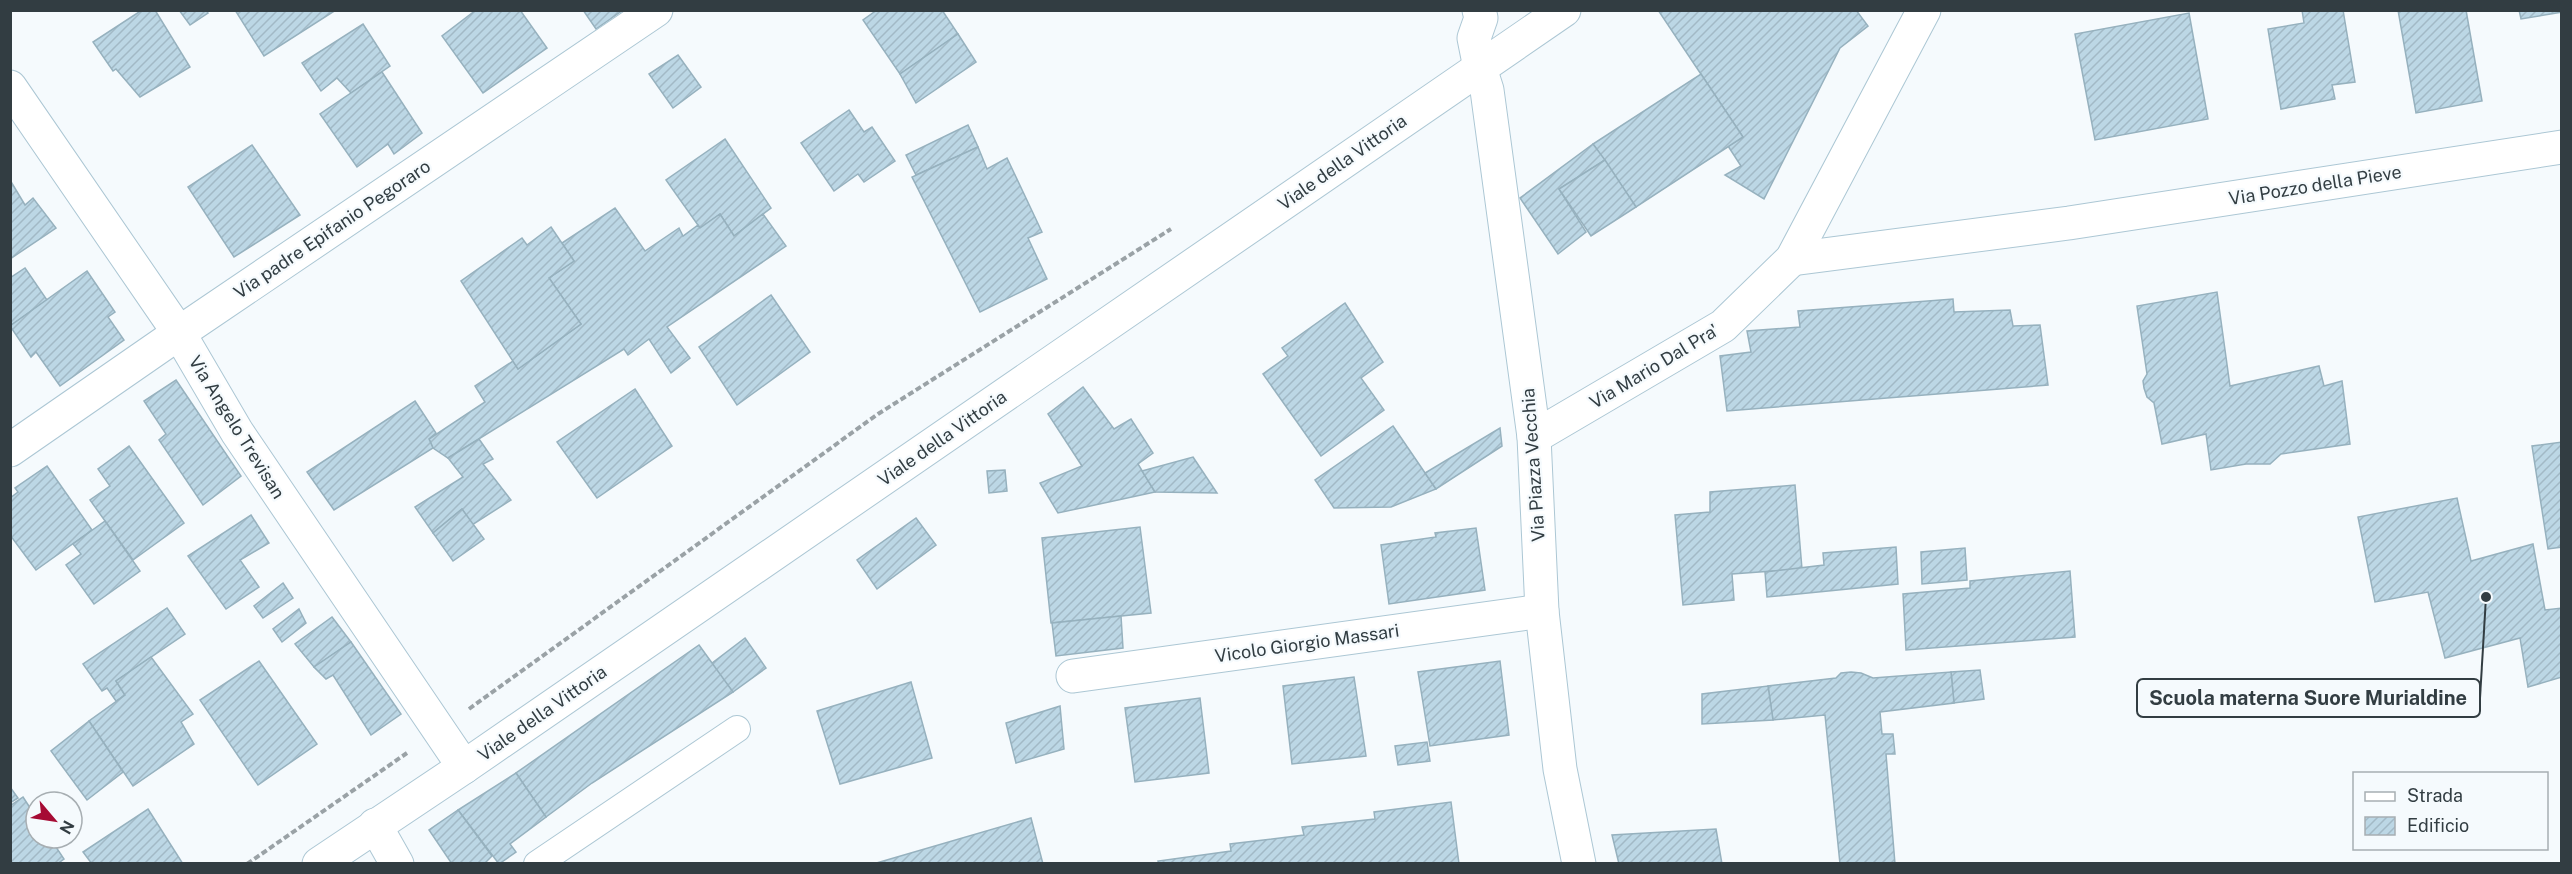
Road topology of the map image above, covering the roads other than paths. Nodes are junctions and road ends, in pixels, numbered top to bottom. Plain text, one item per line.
1 (656, 10) edge
2 (1479, 10) edge
3 (1564, 10) edge
4 (1924, 10) edge
5 (1480, 68) junction
6 (10, 87) edge
7 (2562, 147) edge
8 (1792, 258) junction
9 (179, 333) junction
10 (1534, 437) junction
11 (10, 450) edge
12 (1542, 611) junction
13 (1073, 676) dead end
14 (738, 729) dead end
15 (464, 766) junction
16 (375, 825) junction
17 (319, 864) edge
18 (398, 864) edge
19 (537, 864) edge
20 (1579, 864) edge

1 - 9 street, Via padre Epifanio Pegoraro
2 - 5 street, Via Piazza Vecchia
3 - 5 street, Viale della Vittoria
4 - 8 street, Via Mario Dal Pra'
5 - 10 street, Via Piazza Vecchia
5 - 15 street, Viale della Vittoria
6 - 9 street, Via Angelo Trevisan
7 - 8 street, Via Pozzo della Pieve
8 - 10 street, Via Mario Dal Pra'
9 - 11 street, Via padre Epifanio Pegoraro
9 - 15 street, Via Angelo Trevisan
10 - 12 street, Via Piazza Vecchia
12 - 13 street, Vicolo Giorgio Massari
12 - 20 street, Via Piazza Vecchia
14 - 19 lane
15 - 16 street, Viale della Vittoria
16 - 17 street, Viale della Vittoria
16 - 18 street

